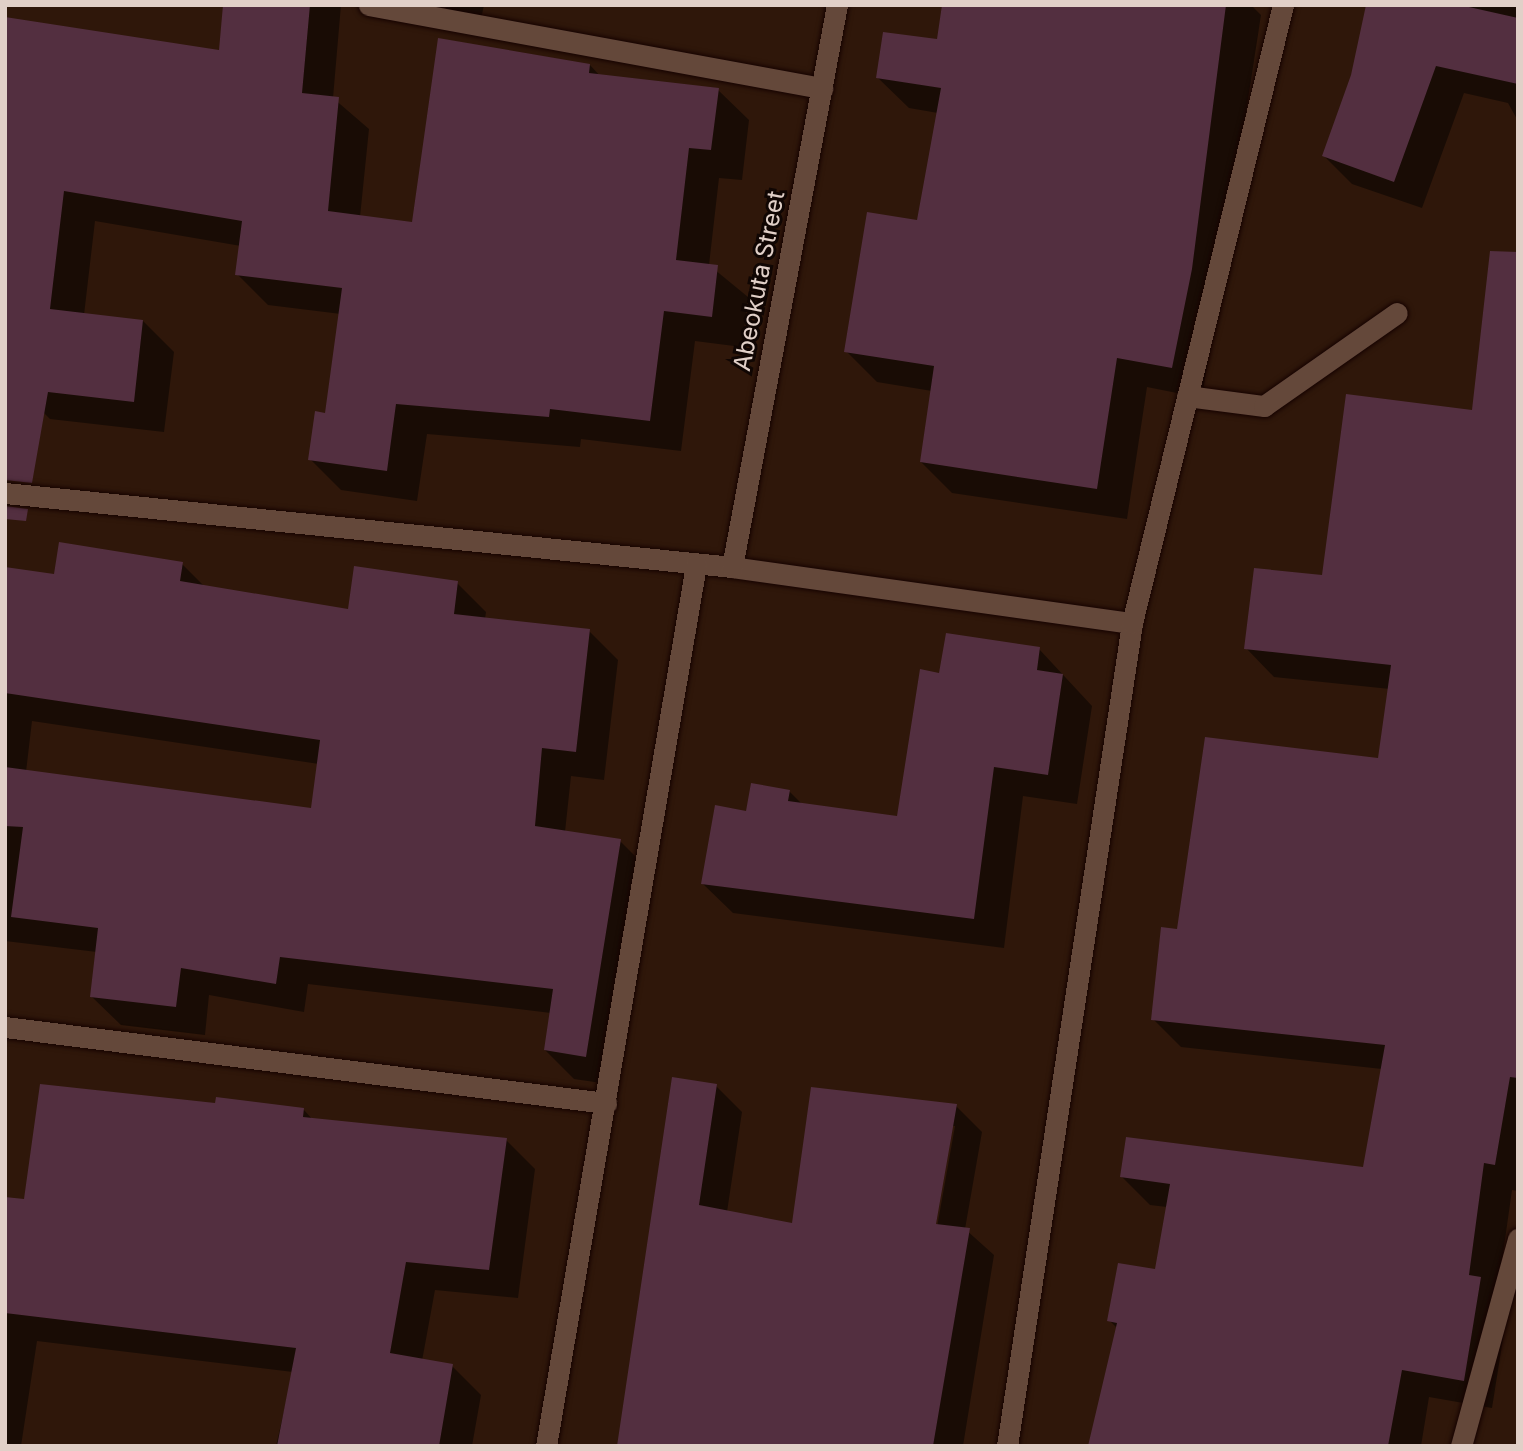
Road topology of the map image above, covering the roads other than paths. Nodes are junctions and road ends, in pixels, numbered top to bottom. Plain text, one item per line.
1 (369, 5) edge
2 (837, 5) edge
3 (1283, 5) edge
4 (822, 88) junction
5 (1396, 313) dead end
6 (1187, 396) junction
7 (5, 493) edge
8 (696, 565) junction
9 (732, 567) junction
10 (1132, 623) junction
11 (5, 1027) edge
12 (606, 1103) junction
13 (1518, 1239) edge
14 (546, 1446) edge
15 (1007, 1446) edge
16 (1461, 1446) edge

1 - 4 street
2 - 4 street, Abeokuta Street
3 - 6 street
4 - 9 street, Abeokuta Street
5 - 6 street
6 - 10 street
7 - 8 street
8 - 9 street
8 - 12 street
9 - 10 street
10 - 15 street
11 - 12 street
12 - 14 street
13 - 16 street

